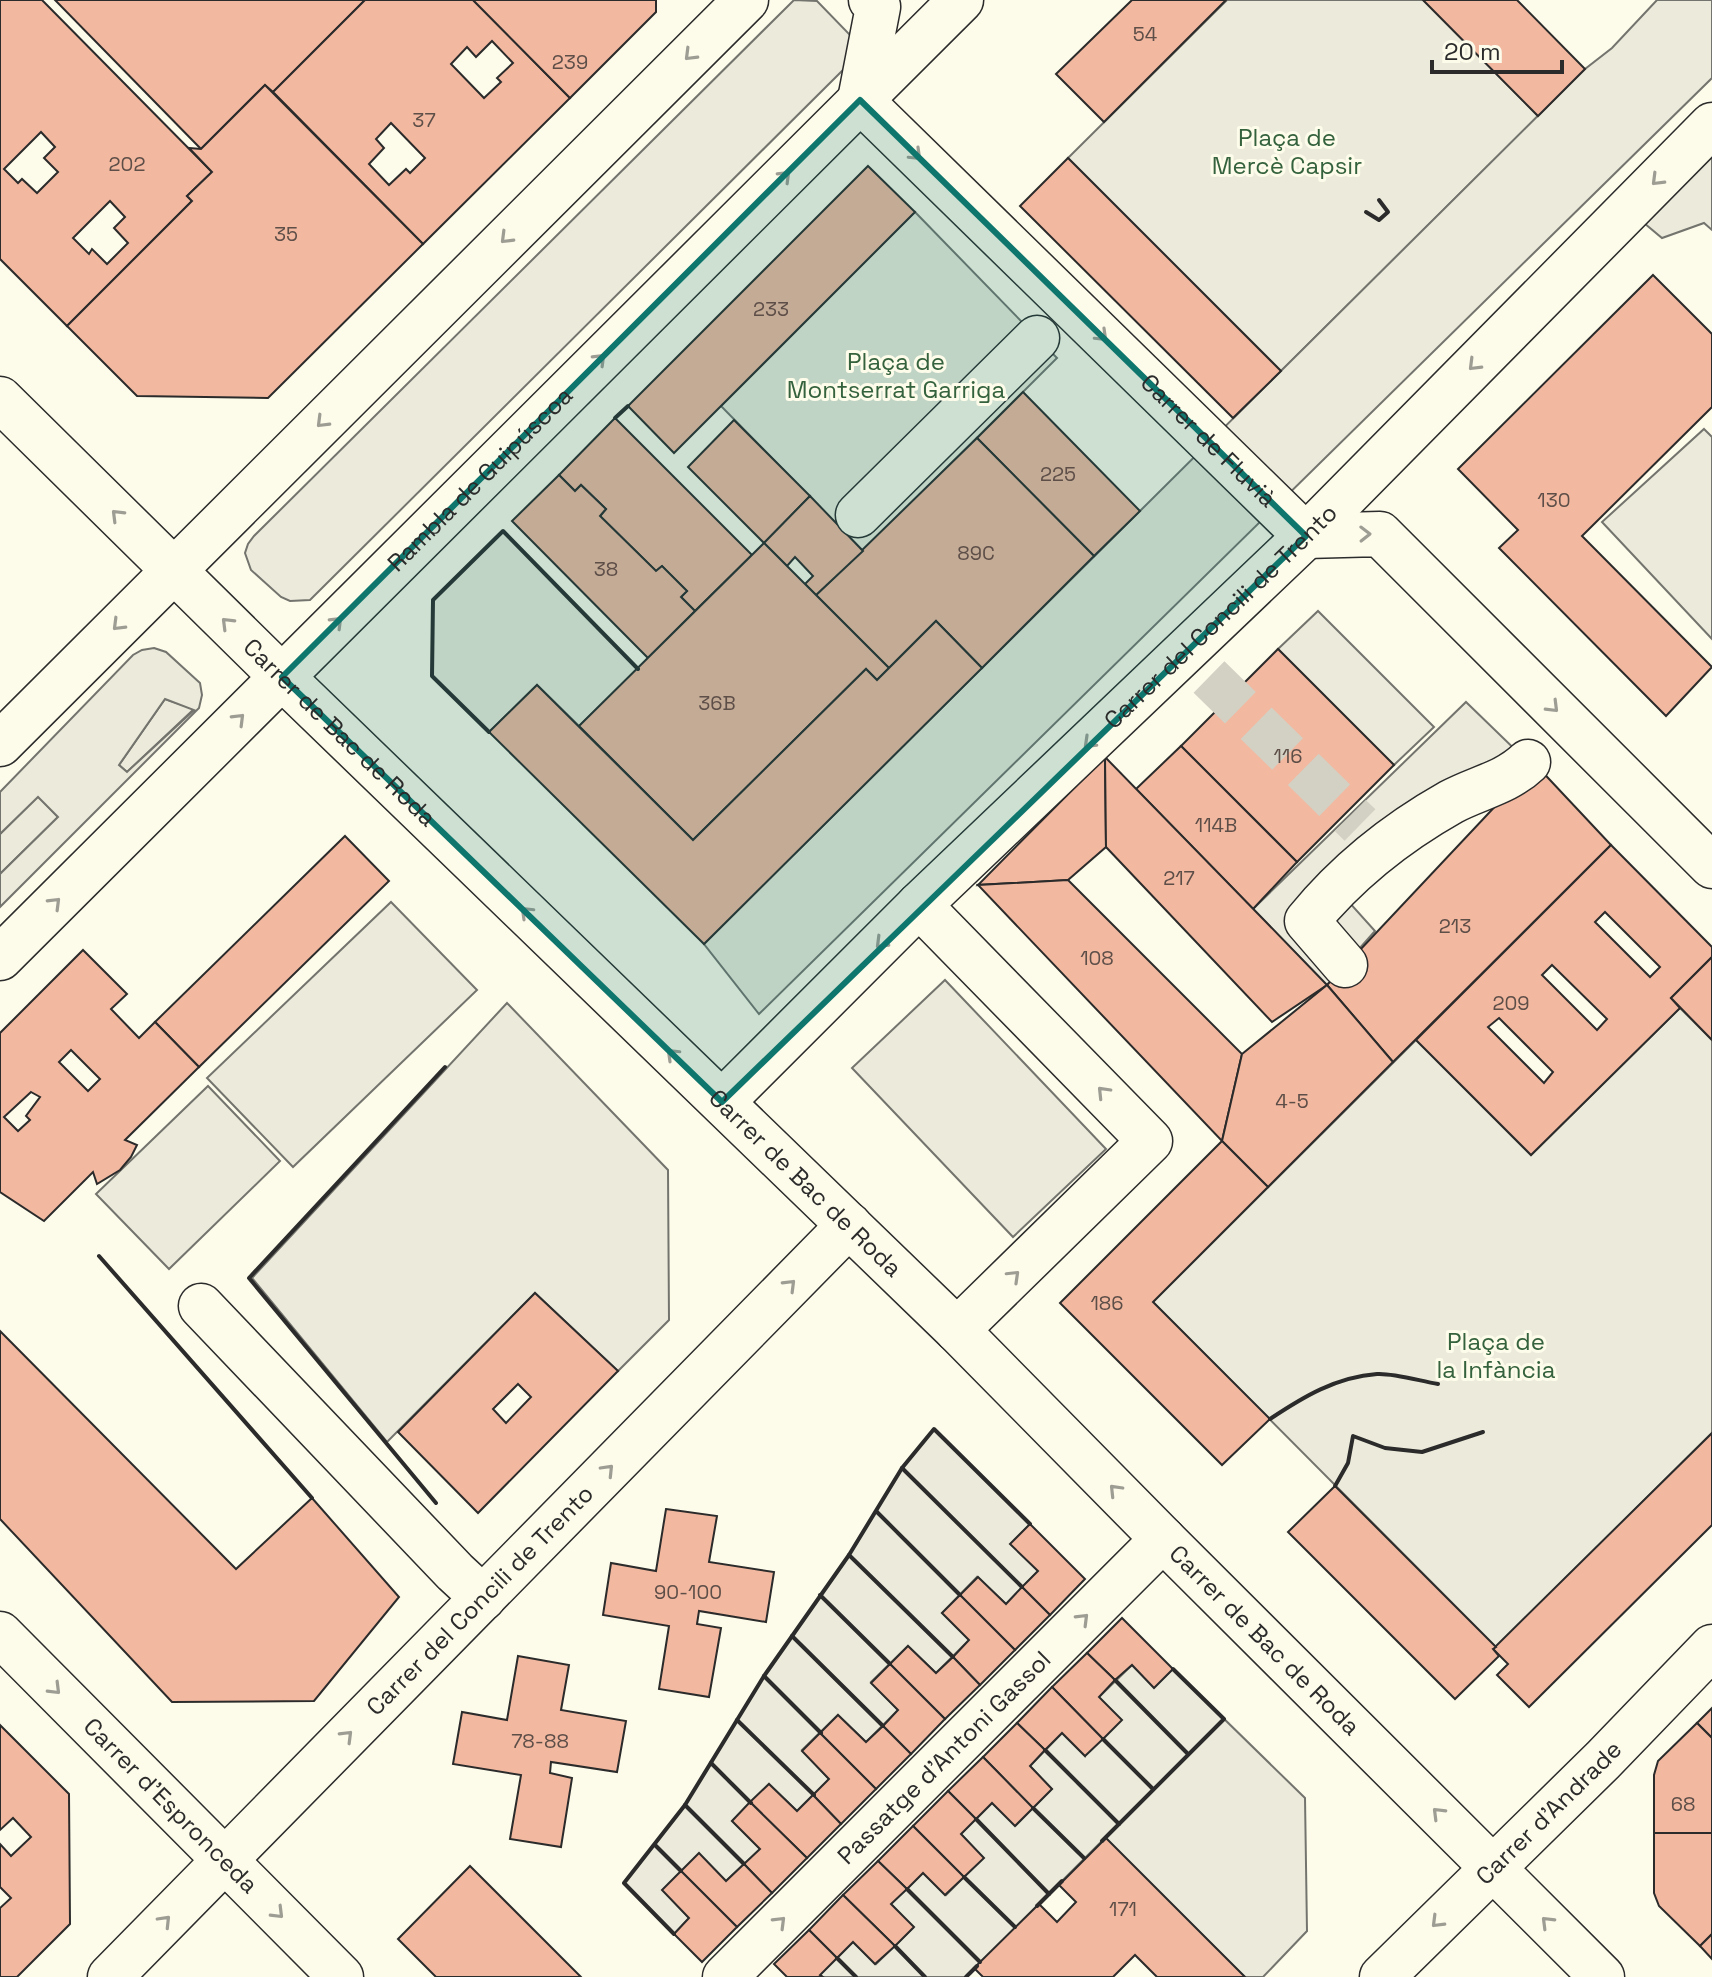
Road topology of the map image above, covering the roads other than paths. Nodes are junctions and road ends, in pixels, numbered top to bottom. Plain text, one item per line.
1 (746, 0) edge
2 (871, 0) edge
3 (961, 0) edge
4 (860, 100) junction
5 (1712, 125) edge
6 (1037, 338) dead end
7 (0, 399) edge
8 (858, 515) dead end
9 (1306, 536) junction
10 (173, 570) junction
11 (282, 677) junction
12 (0, 744) edge
13 (1351, 835) dead end
14 (1706, 849) edge
15 (919, 905) junction
16 (0, 958) edge
17 (1345, 965) dead end
18 (722, 1102) junction
19 (849, 1225) junction
20 (201, 1306) dead end
21 (957, 1330) junction
22 (1163, 1539) junction
23 (483, 1598) junction
24 (0, 1634) edge
25 (1712, 1647) edge
26 (225, 1860) junction
27 (1493, 1868) junction
28 (110, 1977) edge
29 (341, 1977) edge
30 (725, 1977) edge
31 (1382, 1977) edge
32 (1602, 1977) edge

1 -> 10 street
2 - 4 street
3 - 4 street, Rambla de Guipúscoa
4 -> 9 street, Carrer de Fluvià
11 -> 4 street, Rambla de Guipúscoa
5 -> 9 street, Carrer del Concili de Trento
6 - 8 street
10 -> 7 street, Carrer de Bac de Roda
9 -> 14 street
9 -> 15 street, Carrer del Concili de Trento
11 -> 10 street, Carrer de Bac de Roda
10 -> 12 street
16 -> 11 street, Rambla de Guipúscoa
18 -> 11 street, Carrer de Bac de Roda
13 - 17 street
15 -> 18 street, Carrer del Concili de Trento
21 -> 15 street
18 - 19 street, Carrer de Bac de Roda
19 - 21 street, Carrer de Bac de Roda
23 -> 19 street, Carrer del Concili de Trento
20 - 23 street
22 -> 21 street, Carrer de Bac de Roda
27 -> 22 street, Carrer de Bac de Roda
30 -> 22 street, Passatge d'Antoni Gassol
26 -> 23 street, Carrer del Concili de Trento
24 -> 26 street, Carrer d'Espronceda
25 - 27 street, Carrer d'Andrade
28 -> 26 street, Carrer del Concili de Trento
26 -> 29 street, Carrer d'Espronceda
27 -> 31 street, Carrer d'Andrade
32 -> 27 street, Carrer de Bac de Roda

